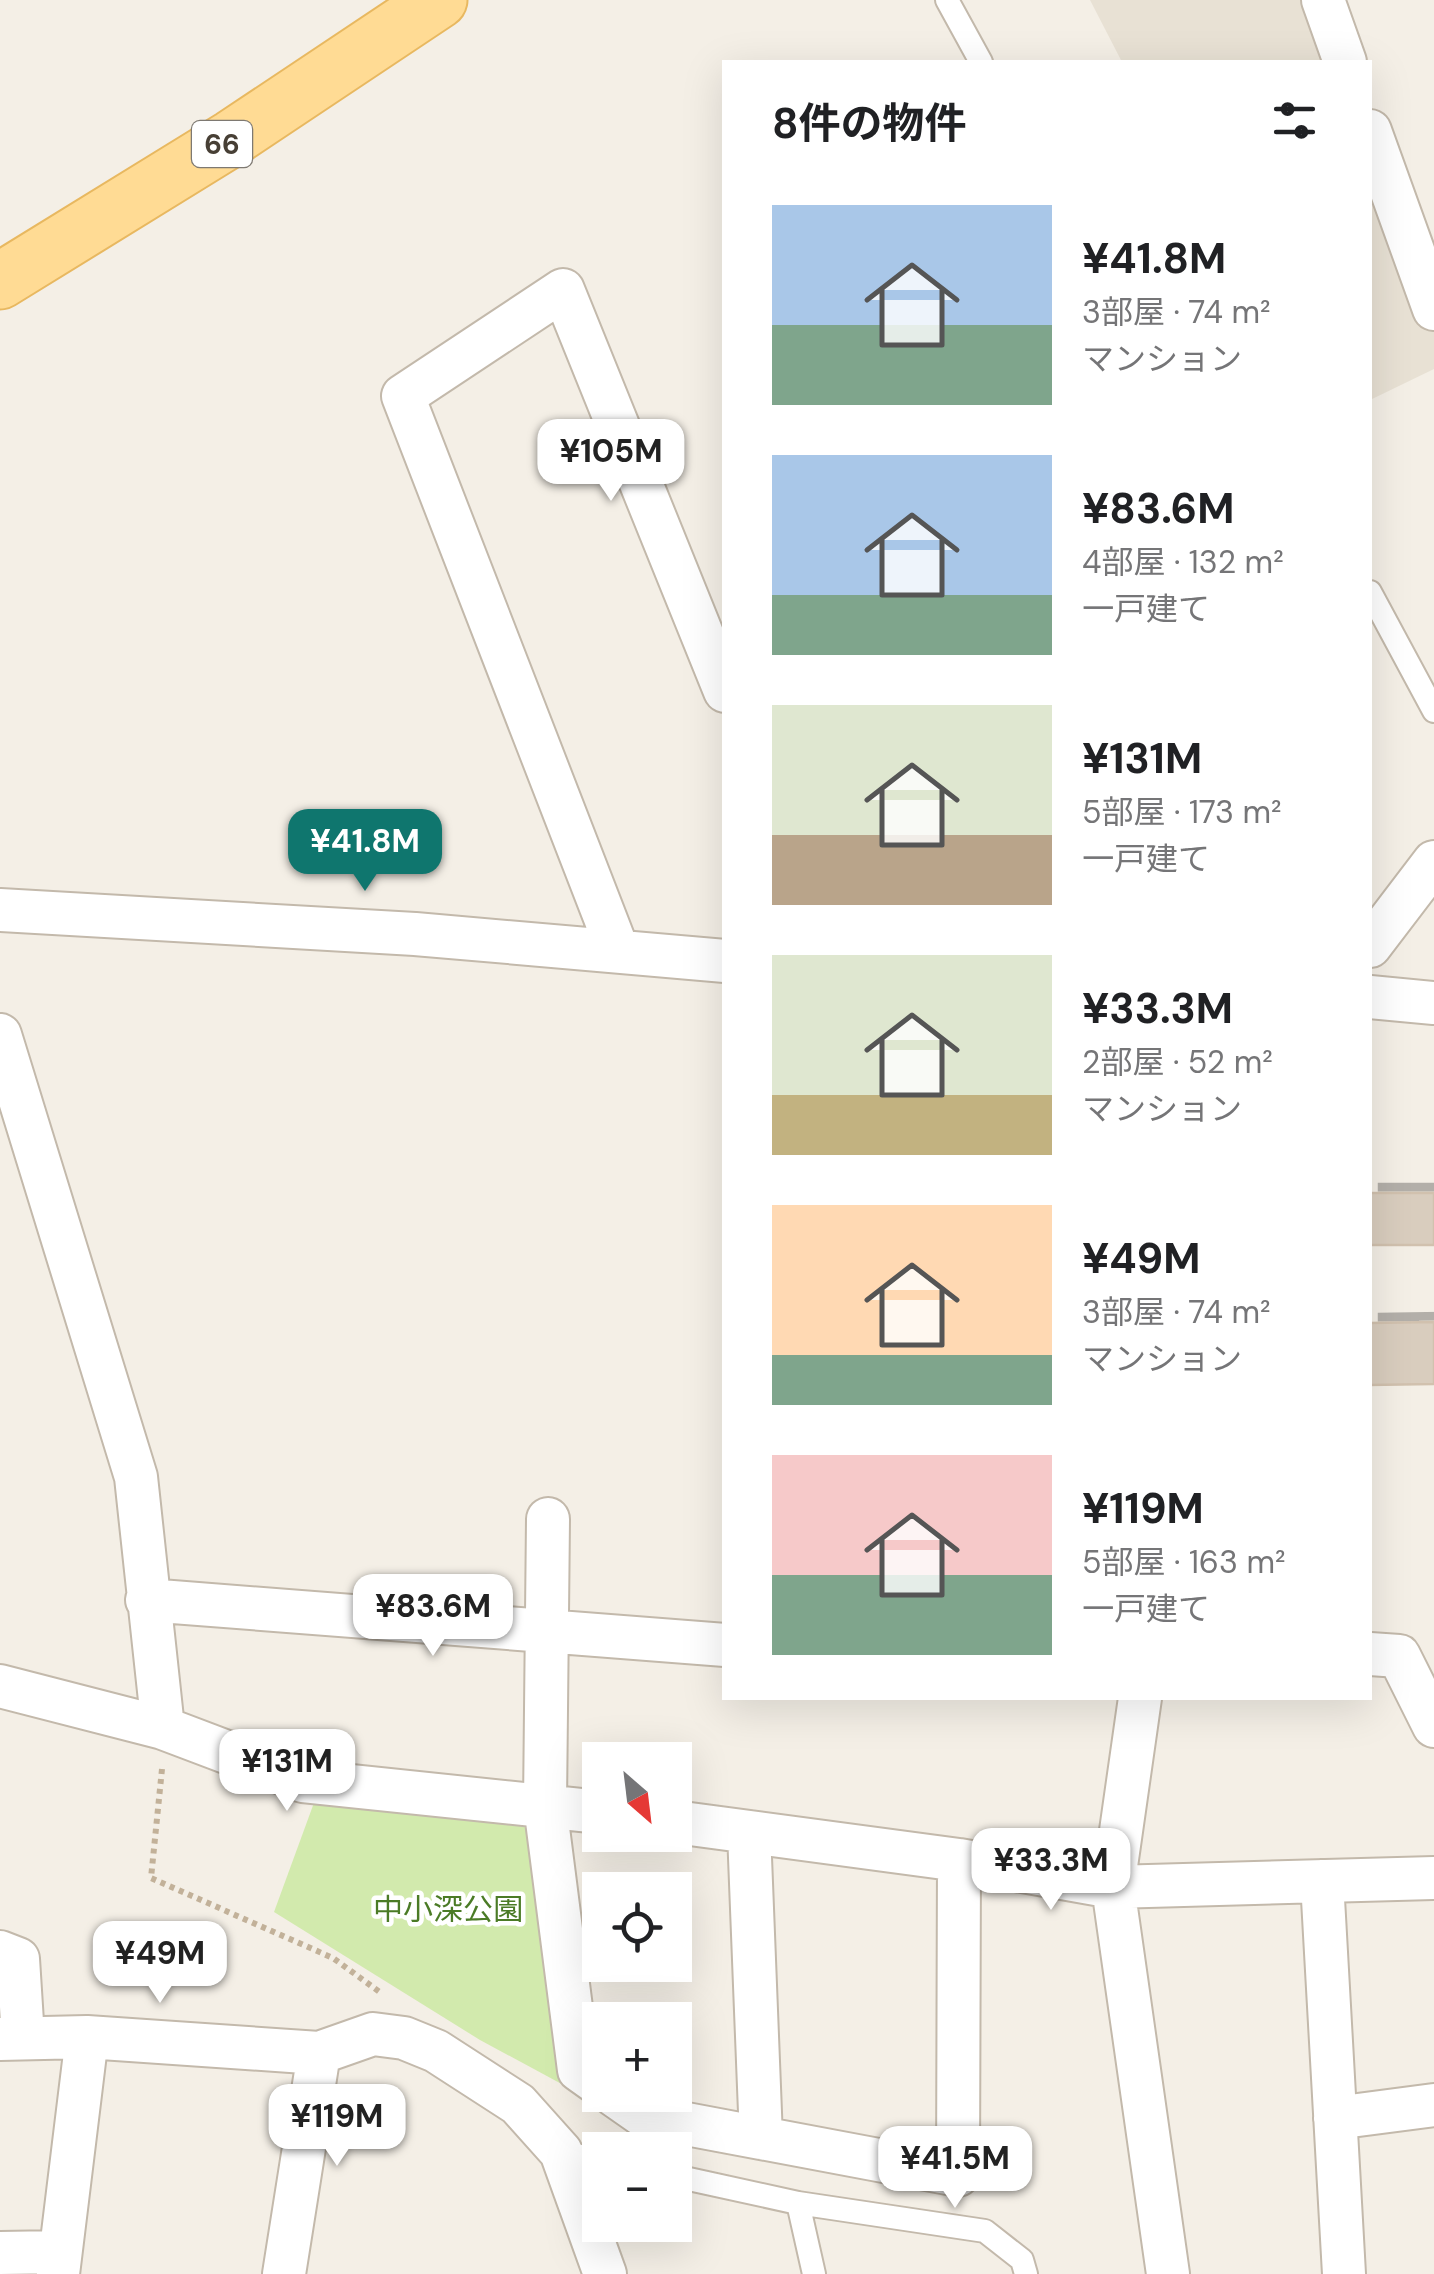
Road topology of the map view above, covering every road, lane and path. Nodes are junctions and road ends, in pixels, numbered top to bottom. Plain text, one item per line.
1 (439, 0) edge
2 (947, 0) edge
3 (1323, 0) edge
4 (980, 60) edge
5 (1344, 60) edge
6 (1372, 137) edge
7 (0, 281) edge
8 (1434, 308) edge
9 (1372, 596) edge
10 (722, 683) edge
11 (1434, 711) edge
12 (1434, 862) edge
13 (0, 910) edge
14 (1372, 943) edge
15 (618, 951) junction
16 (722, 961) edge
17 (1372, 996) edge
18 (1434, 1003) edge
19 (0, 1035) edge
20 (548, 1519) dead end
21 (147, 1600) junction
22 (548, 1631) junction
23 (722, 1645) edge
24 (1372, 1654) edge
25 (0, 1686) edge
26 (1140, 1700) edge
27 (1434, 1726) edge
28 (163, 1728) junction
29 (162, 1776) dead end
30 (546, 1805) junction
31 (582, 1810) edge
32 (692, 1824) edge
33 (749, 1832) junction
34 (959, 1860) junction
35 (1434, 1878) edge
36 (1322, 1881) junction
37 (1113, 1887) junction
38 (0, 1952) edge
39 (87, 2037) junction
40 (404, 2038) junction
41 (12, 2039) edge
42 (319, 2053) junction
43 (582, 2072) edge
44 (1434, 2105) edge
45 (638, 2112) edge
46 (1335, 2118) junction
47 (761, 2138) junction
48 (580, 2156) edge
49 (692, 2180) edge
50 (798, 2203) junction
51 (0, 2254) edge
52 (59, 2263) edge
53 (284, 2274) edge
54 (605, 2274) edge
55 (814, 2274) edge
56 (1026, 2274) edge
57 (1168, 2274) edge
58 (1344, 2274) edge

1 - 7 main road, 66
2 - 4 lane
3 - 5 street
6 - 8 street
9 - 11 lane
10 - 15 street
12 - 14 street
13 - 15 street
15 - 16 street
17 - 18 street
19 - 21 street
20 - 22 street
21 - 22 street
21 - 28 street
22 - 23 street
22 - 30 street
24 - 27 street
25 - 28 street
26 - 37 street
28 - 30 street
29 - 40 path
30 - 31 street
30 - 43 street
32 - 33 street
33 - 34 street
33 - 47 street
34 - 37 street
34 - 47 street
35 - 36 street
36 - 37 street
36 - 46 street
37 - 57 street
38 - 41 street
39 - 41 street
39 - 42 street
39 - 52 street
40 - 42 street
40 - 48 street
42 - 53 street
44 - 46 street
45 - 47 street
46 - 58 street
48 - 54 street
49 - 50 lane
50 - 55 lane
50 - 56 lane
51 - 52 street

